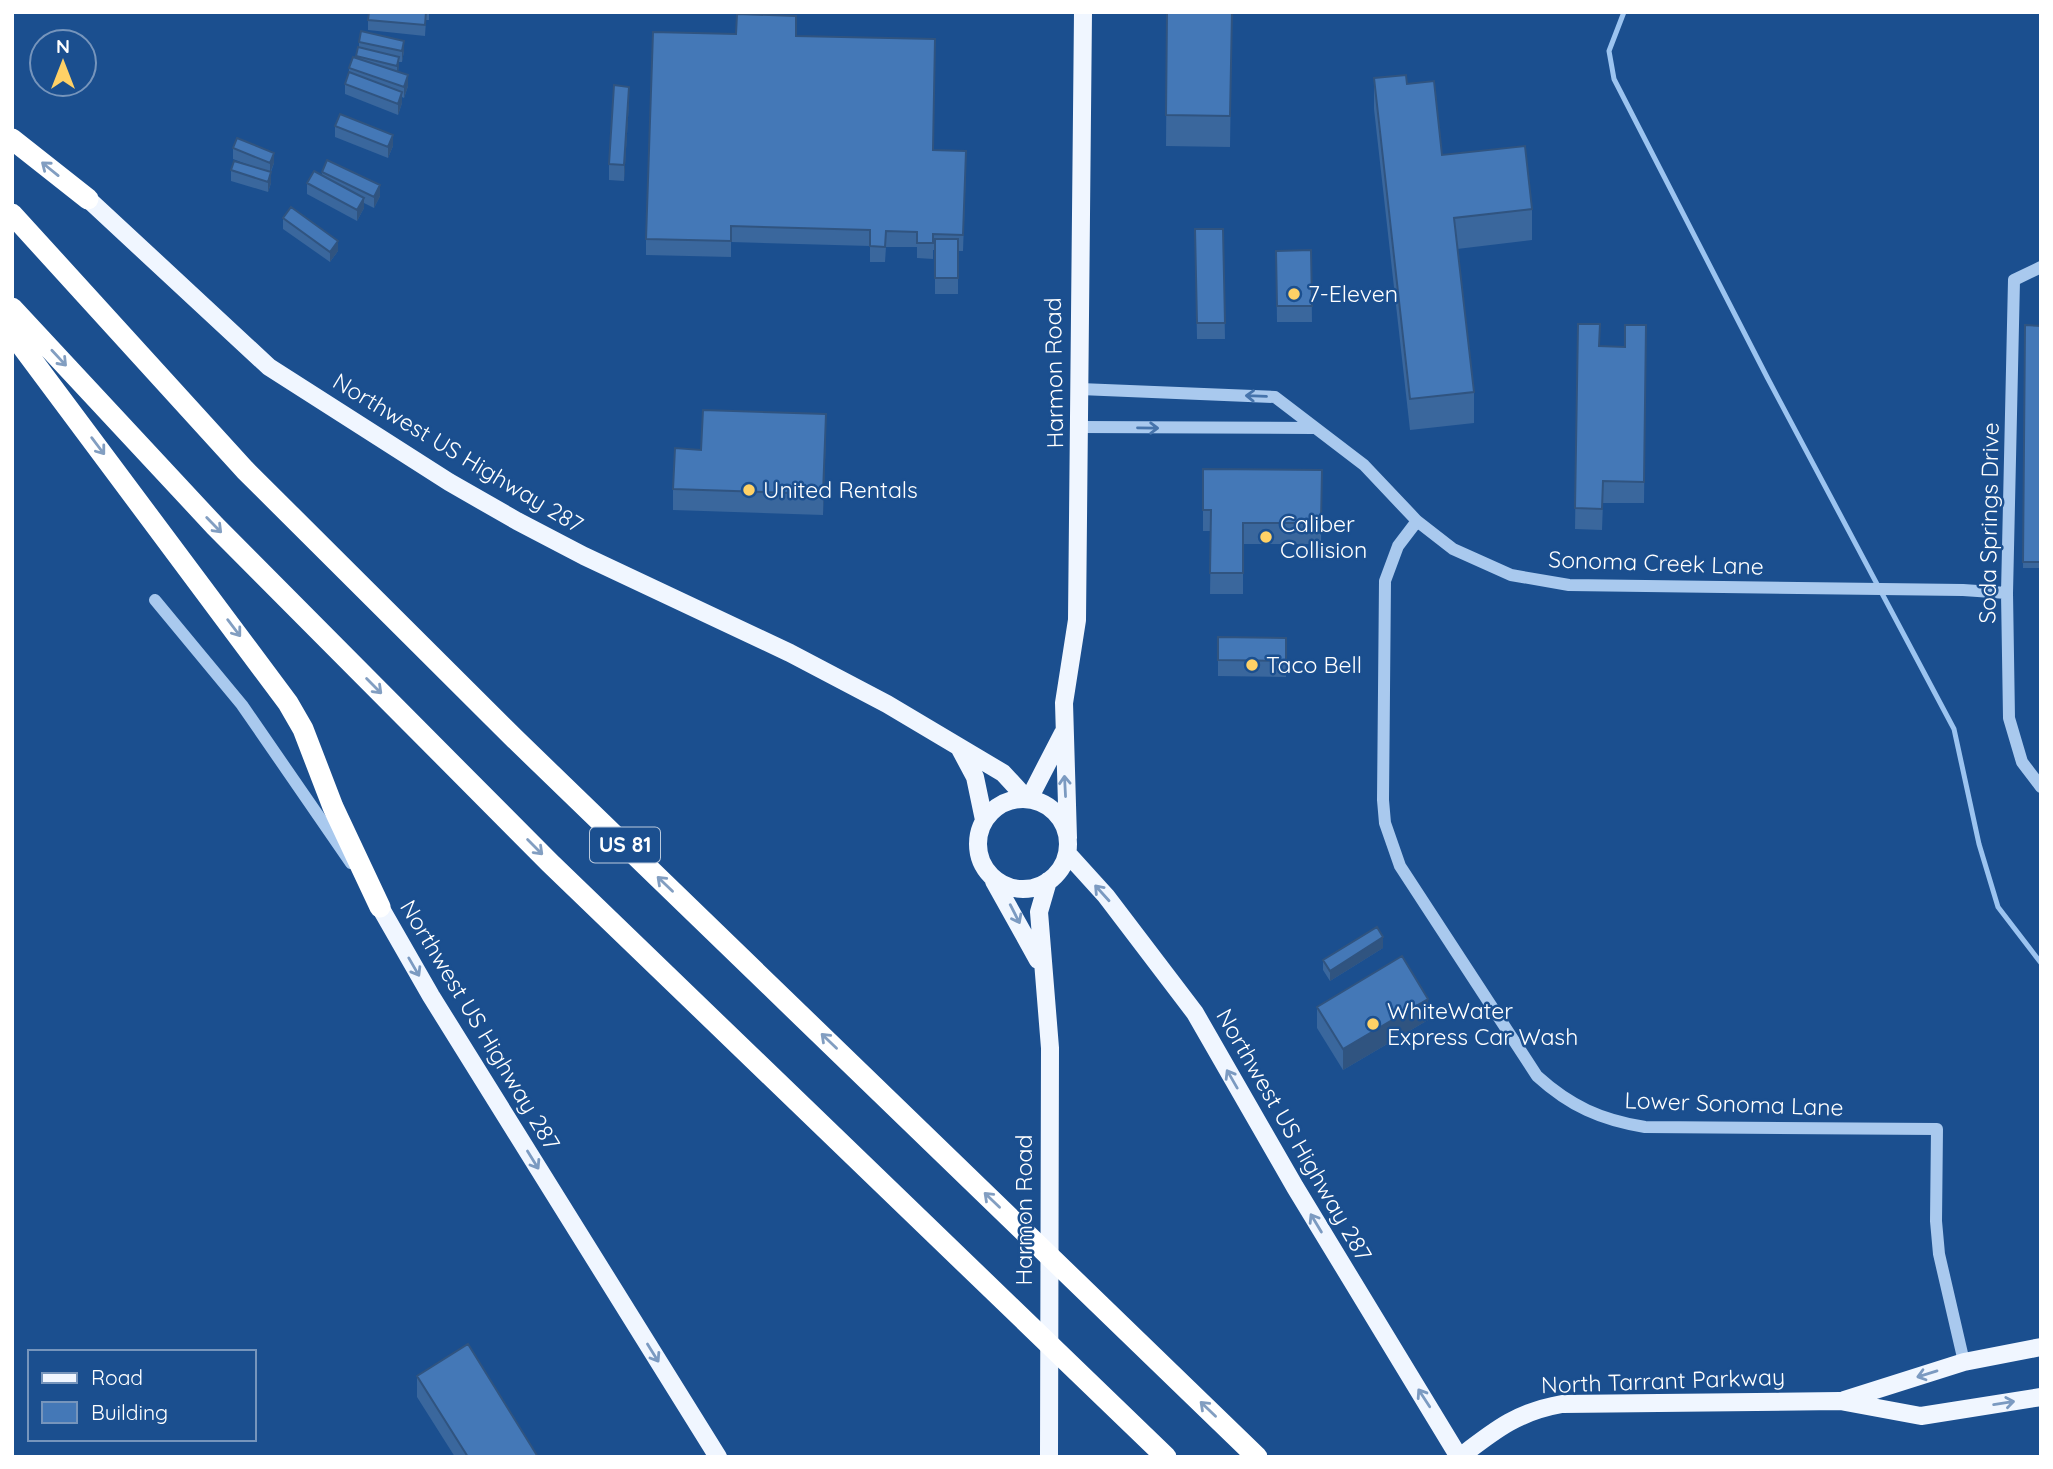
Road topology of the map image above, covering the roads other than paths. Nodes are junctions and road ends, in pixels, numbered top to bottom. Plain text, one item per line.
1 (1083, 12) edge
2 (12, 139) edge
3 (88, 199) joint
4 (12, 214) edge
5 (2041, 267) edge
6 (12, 308) edge
7 (12, 333) edge
8 (1080, 389) junction
9 (1080, 426) junction
10 (1313, 428) junction
11 (1417, 521) junction
12 (2007, 593) junction
13 (155, 600) dead end
14 (1063, 733) junction
15 (957, 744) junction
16 (2041, 788) edge
17 (1027, 799) junction
18 (984, 820) junction
19 (1067, 846) junction
20 (984, 866) junction
21 (1048, 881) junction
22 (380, 907) junction
23 (1041, 964) junction
24 (2041, 1347) edge
25 (1965, 1362) junction
26 (2041, 1397) edge
27 (1840, 1401) junction
28 (1049, 1453) edge
29 (718, 1457) edge
30 (1166, 1457) edge
31 (1257, 1457) edge
32 (1459, 1457) edge

1 - 8 main road, Harmon Road
3 -> 2 highway
3 - 15 main road, Northwest US Highway 287
31 -> 4 highway, US 81
5 - 12 street, Soda Springs Drive
6 -> 30 highway, US 81
7 -> 22 highway
8 - 9 main road, Harmon Road
10 -> 8 street, Sonoma Creek Lane
9 -> 10 street
9 - 14 main road, Harmon Road
10 - 11 street, Sonoma Creek Lane
11 - 12 street, Sonoma Creek Lane
11 - 25 street, Lower Sonoma Lane
12 - 16 street, Soda Springs Drive
13 - 22 street, Northwest US Highway 287
14 - 17 main road, Harmon Road
19 -> 14 main road, Harmon Road
15 - 17 main road, Northwest US Highway 287
15 - 18 main road
17 - 18 main road
17 - 19 main road
18 - 20 main road
19 - 21 main road
32 -> 19 main road, Northwest US Highway 287
20 - 21 main road
20 -> 23 main road, Harmon Road
21 - 23 main road, Harmon Road
22 -> 29 main road, Northwest US Highway 287
23 - 28 main road, Harmon Road
24 - 25 main road, North Tarrant Parkway
25 -> 27 main road, North Tarrant Parkway
27 -> 26 main road, North Tarrant Parkway
27 - 32 main road, North Tarrant Parkway

